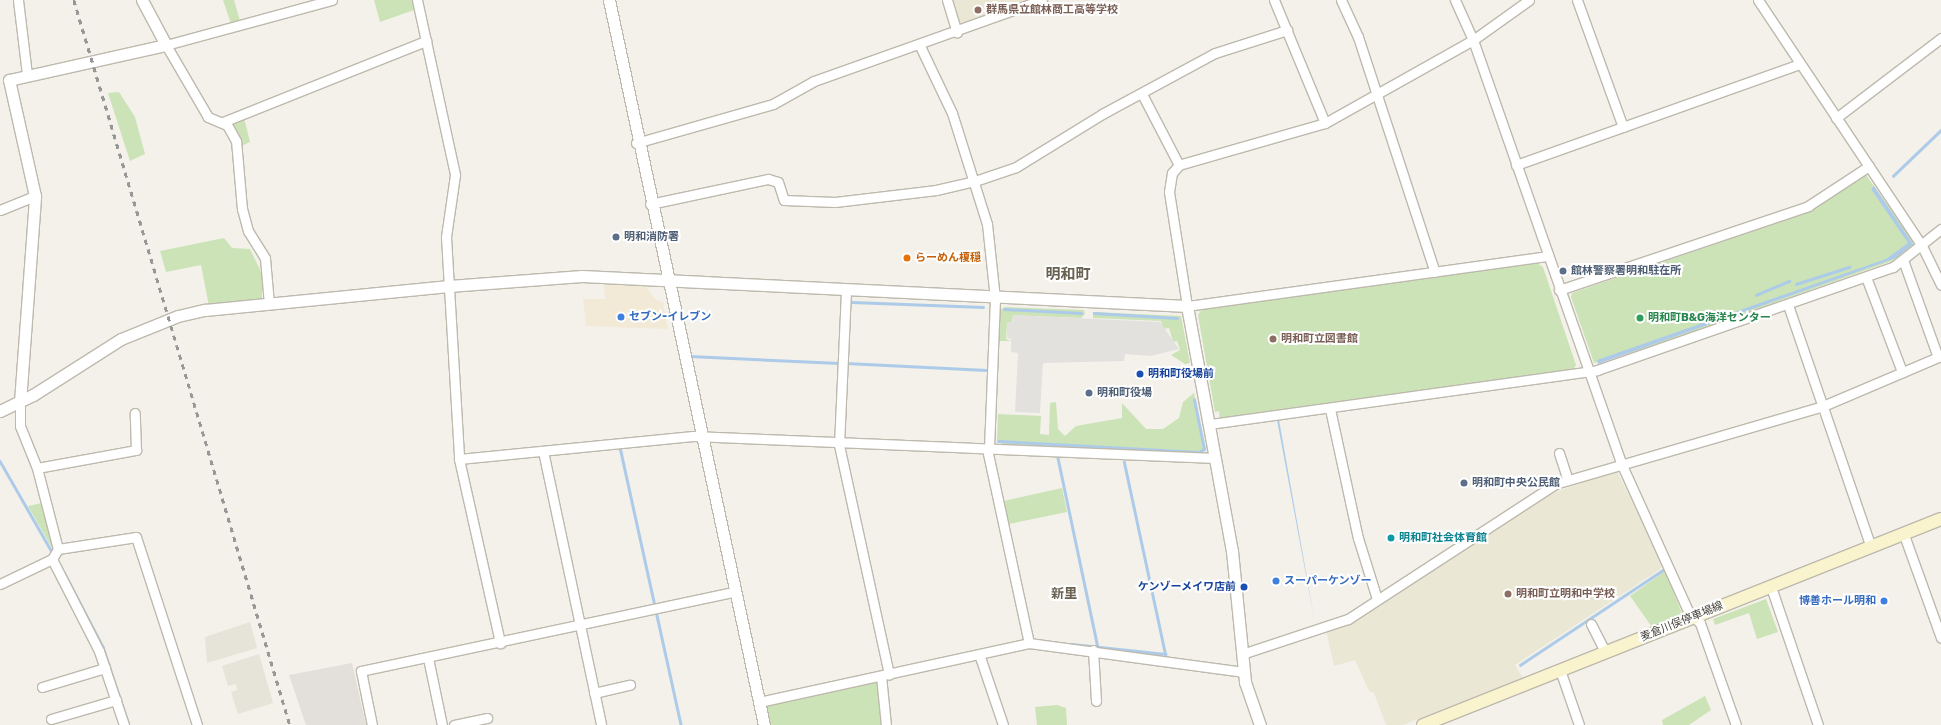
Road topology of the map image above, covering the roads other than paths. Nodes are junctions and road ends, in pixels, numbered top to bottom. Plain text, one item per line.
1 (18, 0) edge
2 (142, 0) edge
3 (332, 0) edge
4 (417, 0) edge
5 (608, 0) edge
6 (947, 0) edge
7 (1042, 0) edge
8 (1274, 0) edge
9 (1341, 0) edge
10 (1455, 0) edge
11 (1529, 0) edge
12 (1576, 0) edge
13 (1758, 0) edge
14 (1287, 30) junction
15 (957, 32) junction
16 (1941, 38) edge
17 (1473, 40) junction
18 (426, 41) junction
19 (166, 46) junction
20 (920, 46) junction
21 (1800, 64) junction
22 (27, 74) junction
23 (1142, 94) junction
24 (1376, 95) junction
25 (1836, 118) junction
26 (223, 122) junction
27 (1325, 123) junction
28 (1623, 127) junction
29 (636, 143) junction
30 (1179, 165) junction
31 (1516, 165) junction
32 (1869, 166) junction
33 (972, 182) junction
34 (36, 196) junction
35 (650, 204) junction
36 (0, 210) edge
37 (1941, 228) edge
38 (1922, 246) junction
39 (1548, 256) junction
40 (1903, 260) junction
41 (1435, 272) junction
42 (1866, 277) junction
43 (666, 281) junction
44 (1941, 285) edge
45 (449, 286) junction
46 (1559, 290) junction
47 (846, 291) junction
48 (995, 299) junction
49 (270, 304) junction
50 (1788, 305) junction
51 (1187, 306) junction
52 (1939, 356) edge
53 (1587, 372) junction
54 (1902, 372) junction
55 (20, 402) junction
56 (1823, 406) junction
57 (1330, 408) junction
58 (0, 411) edge
59 (135, 414) dead end
60 (1210, 424) junction
61 (700, 438) junction
62 (839, 445) junction
63 (988, 449) junction
64 (543, 451) junction
65 (1559, 452) dead end
66 (459, 458) junction
67 (1216, 458) junction
68 (1620, 463) junction
69 (37, 468) junction
70 (1568, 480) junction
71 (1941, 519) edge
72 (1904, 534) junction
73 (1870, 547) junction
74 (58, 549) junction
75 (52, 560) junction
76 (0, 584) edge
77 (1770, 587) junction
78 (734, 592) junction
79 (1377, 599) junction
80 (1694, 617) junction
81 (1591, 624) dead end
82 (580, 625) junction
83 (1941, 638) edge
84 (500, 642) junction
85 (1028, 643) junction
86 (1093, 650) junction
87 (1605, 652) junction
88 (979, 654) junction
89 (1242, 654) junction
90 (428, 658) junction
91 (105, 668) junction
92 (1560, 670) junction
93 (1244, 672) junction
94 (885, 676) junction
95 (630, 685) dead end
96 (42, 687) dead end
97 (594, 693) junction
98 (116, 700) junction
99 (1096, 701) dead end
100 (759, 702) junction
101 (487, 718) dead end
102 (51, 719) dead end
103 (124, 725) edge
104 (197, 725) edge
105 (372, 725) edge
106 (442, 725) edge
107 (454, 725) edge
108 (601, 725) edge
109 (764, 725) edge
110 (886, 725) edge
111 (1003, 725) edge
112 (1260, 725) edge
113 (1423, 725) edge
114 (1579, 725) edge
115 (1736, 725) edge
116 (1818, 725) edge

1 - 22 street
2 - 19 street
3 - 19 street
4 - 18 street
5 - 29 street
6 - 15 street
7 - 15 street
8 - 14 street
9 - 24 street
10 - 17 street
11 - 17 street
12 - 28 street
13 - 21 street
14 - 23 street
14 - 27 street
15 - 20 street
16 - 25 street
17 - 24 street
17 - 31 street
18 - 26 street
18 - 45 street
19 - 22 street
19 - 26 street
20 - 29 street
20 - 33 street
21 - 25 street
21 - 28 street
22 - 34 street
23 - 30 street
23 - 33 street
24 - 27 street
24 - 41 street
25 - 32 street
26 - 49 street
27 - 30 street
28 - 31 street
29 - 35 street
30 - 51 street
31 - 39 street
32 - 38 street
32 - 46 street
33 - 35 street
33 - 48 street
34 - 36 street
34 - 55 street
35 - 43 street
37 - 38 street
38 - 40 street
38 - 44 street
39 - 41 street
39 - 46 street
40 - 42 street
40 - 52 street
41 - 51 street
42 - 50 street
42 - 54 street
43 - 45 street
43 - 47 street
43 - 61 street
45 - 49 street
45 - 66 street
46 - 53 street
47 - 48 street
47 - 62 street
48 - 51 street
48 - 63 street
49 - 55 street
50 - 53 street
50 - 56 street
51 - 60 street
52 - 54 street
53 - 57 street
53 - 68 street
54 - 56 street
55 - 58 street
55 - 69 street
56 - 68 street
56 - 73 street
57 - 60 street
57 - 79 street
59 - 69 street
60 - 67 street
61 - 62 street
61 - 64 street
61 - 78 street
62 - 63 street
62 - 94 street
63 - 67 street
63 - 85 street
64 - 66 street
64 - 82 street
65 - 70 street
66 - 84 street
67 - 89 street
68 - 70 street
68 - 80 street
69 - 74 street
70 - 79 street
71 - 72 main road, 麦倉川俣停車場線
72 - 73 main road, 麦倉川俣停車場線
72 - 83 street
73 - 77 main road, 麦倉川俣停車場線
74 - 75 street
74 - 104 street
75 - 76 street
75 - 91 street
77 - 80 main road, 麦倉川俣停車場線
77 - 116 street
78 - 82 street
78 - 100 street
79 - 89 street
80 - 87 main road, 麦倉川俣停車場線
80 - 115 street
81 - 87 street
82 - 84 street
82 - 97 street
84 - 90 street
85 - 86 street
85 - 88 street
86 - 93 street
86 - 99 street
87 - 92 main road, 麦倉川俣停車場線
88 - 94 street
88 - 111 street
89 - 93 street
90 - 105 street
90 - 106 street
91 - 96 street
91 - 98 street
92 - 113 main road, 麦倉川俣停車場線
92 - 114 street
93 - 112 street
94 - 100 street
94 - 110 street
95 - 97 street
97 - 108 street
98 - 102 street
98 - 103 street
100 - 109 street
101 - 107 street

